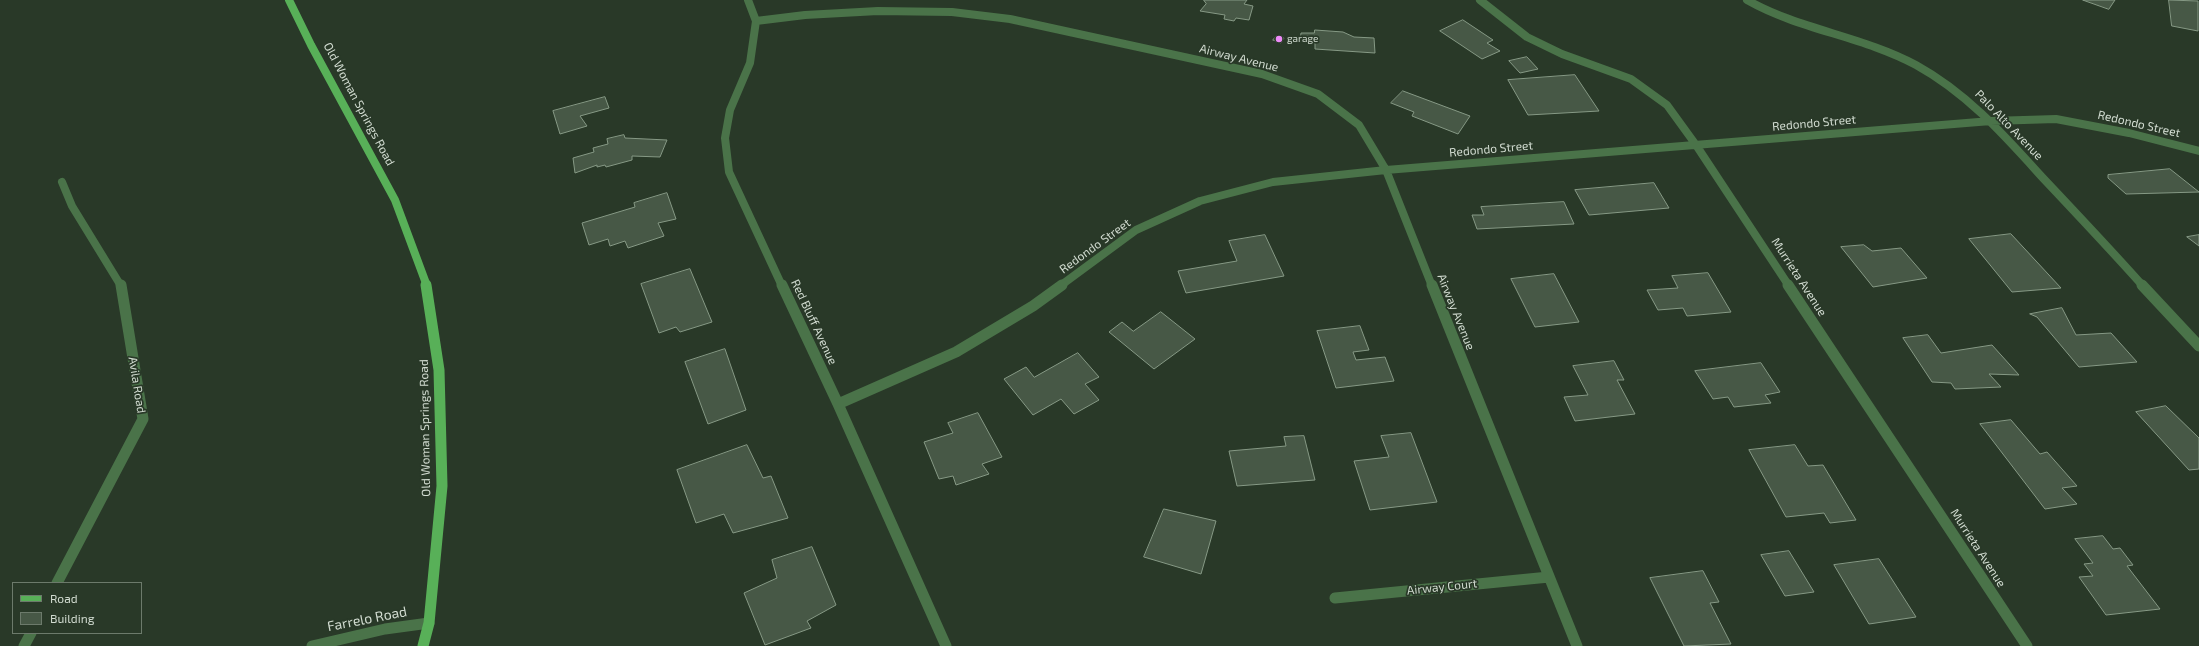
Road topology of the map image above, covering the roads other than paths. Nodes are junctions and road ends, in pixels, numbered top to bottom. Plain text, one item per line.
1 (289, 0) edge
2 (748, 0) edge
3 (1480, 0) edge
4 (1747, 0) edge
5 (756, 21) junction
6 (1991, 121) junction
7 (1696, 145) junction
8 (2199, 151) edge
9 (1386, 170) junction
10 (62, 182) dead end
11 (2199, 346) edge
12 (838, 404) junction
13 (1549, 577) junction
14 (58, 582) edge
15 (1335, 598) dead end
16 (429, 623) junction
17 (30, 634) edge
18 (24, 646) edge
19 (312, 646) edge
20 (423, 646) edge
21 (946, 646) edge
22 (1577, 646) edge
23 (2027, 646) edge

1 - 16 main road, Old Woman Springs Road
2 - 5 street, Red Bluff Avenue
3 - 7 street, Murrieta Avenue
4 - 6 street, Palo Alto Avenue
5 - 9 street, Airway Avenue
5 - 12 street, Red Bluff Avenue
6 - 7 street, Redondo Street
6 - 8 street, Redondo Street
6 - 11 street, Palo Alto Avenue
7 - 9 street, Redondo Street
7 - 23 street, Murrieta Avenue
9 - 12 street, Redondo Street
9 - 13 street, Airway Avenue
10 - 14 street, Avila Road
12 - 21 street, Red Bluff Avenue
13 - 15 street, Airway Court
13 - 22 street, Airway Avenue
16 - 19 street, Farrelo Road
16 - 20 main road, Old Woman Springs Road
17 - 18 street

